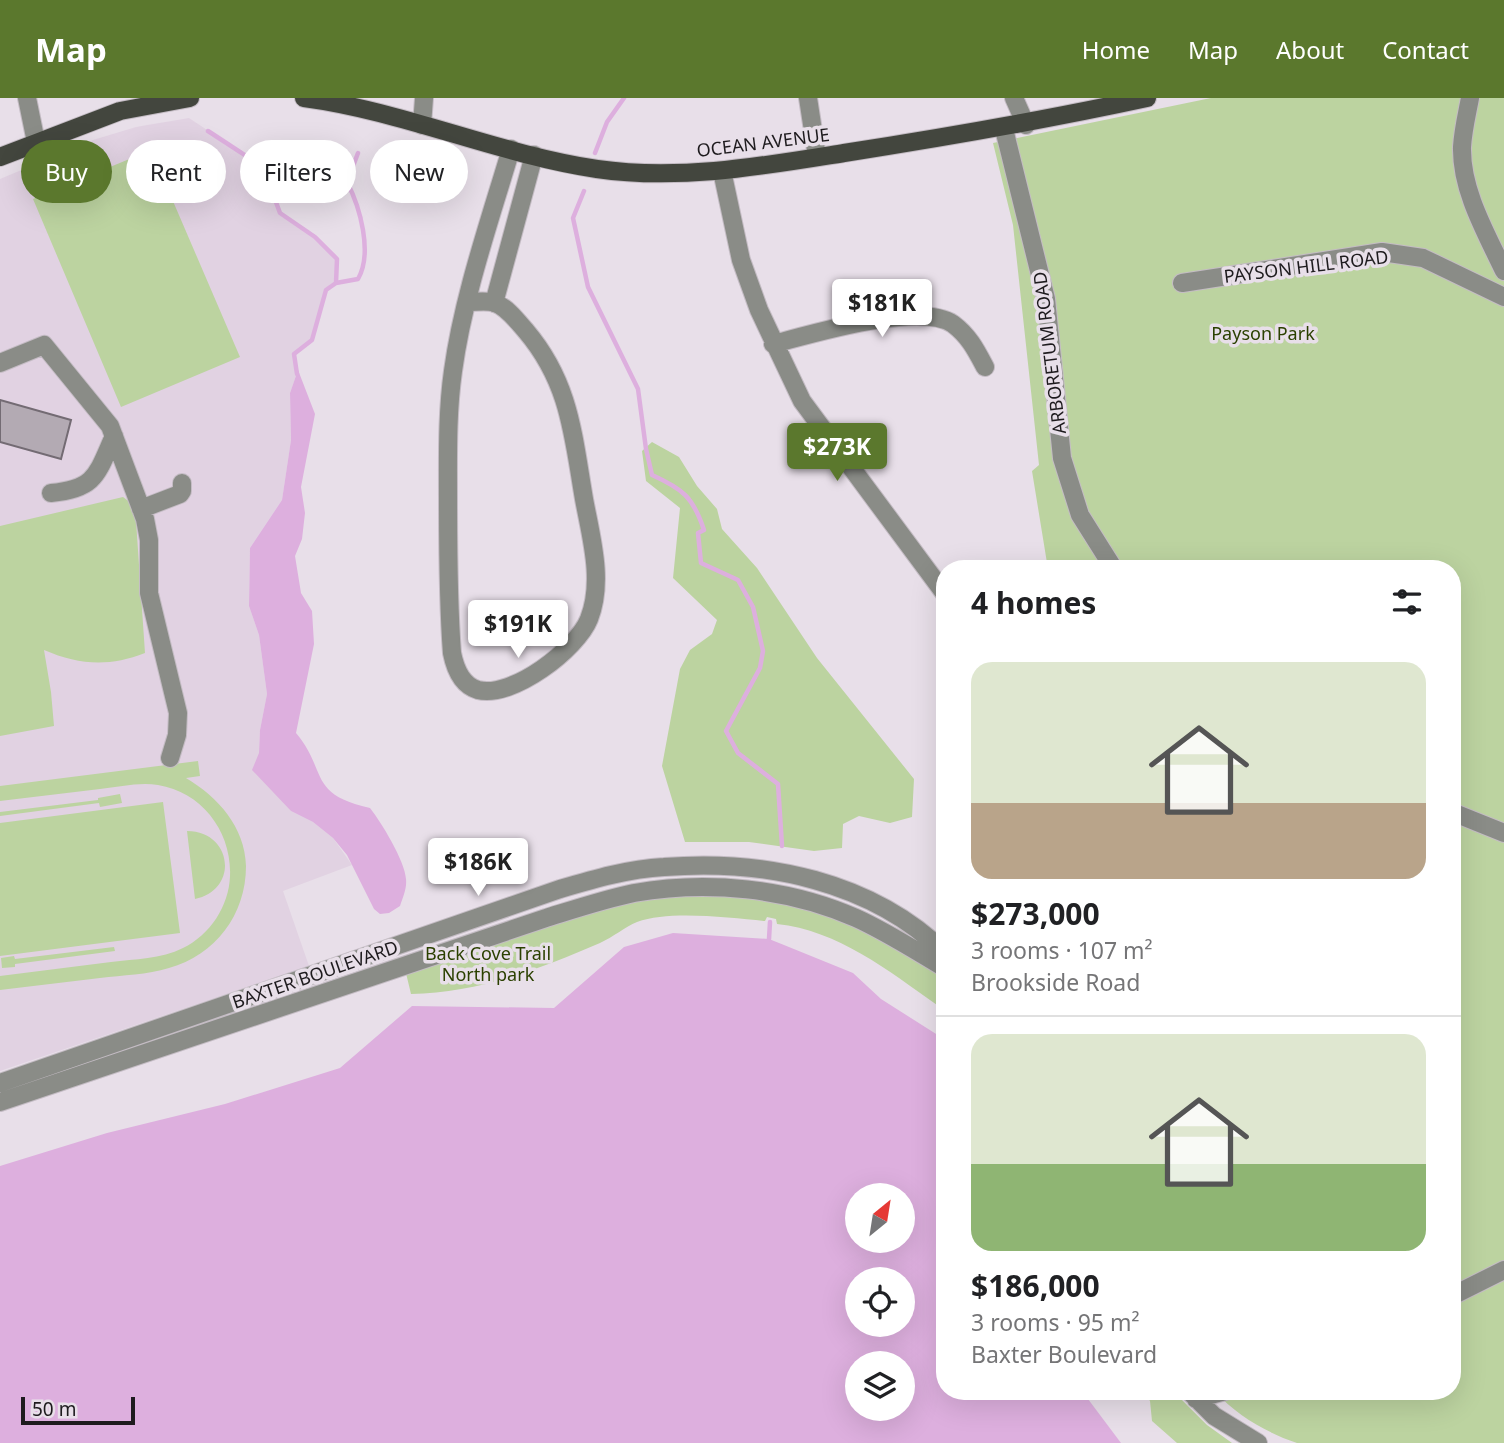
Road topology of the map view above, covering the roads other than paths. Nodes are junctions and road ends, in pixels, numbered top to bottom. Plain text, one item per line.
1 (27, 98) edge
2 (190, 98) edge
3 (304, 98) edge
4 (424, 98) edge
5 (808, 98) edge
6 (1014, 98) edge
7 (1147, 98) edge
8 (1470, 98) edge
9 (422, 125) junction
10 (1026, 125) junction
11 (1004, 129) junction
12 (36, 140) edge
13 (41, 140) edge
14 (21, 148) edge
15 (512, 149) junction
16 (534, 155) junction
17 (0, 157) edge
18 (817, 157) junction
19 (722, 171) junction
20 (1504, 271) edge
21 (1182, 282) dead end
22 (1504, 297) edge
23 (468, 302) junction
24 (494, 303) junction
25 (773, 344) junction
26 (0, 363) edge
27 (985, 367) dead end
28 (114, 436) junction
29 (181, 484) dead end
30 (51, 493) dead end
31 (141, 509) junction
32 (1107, 560) edge
33 (936, 582) edge
34 (170, 758) dead end
35 (1461, 815) edge
36 (1504, 832) edge
37 (936, 944) edge
38 (936, 963) edge
39 (0, 1083) edge
40 (0, 1102) edge
41 (1504, 1270) edge
42 (1461, 1292) edge
43 (1197, 1400) edge
44 (1258, 1443) edge

1 - 12 street
2 - 13 main road
3 - 9 main road, OCEAN AVENUE
4 - 9 street
5 - 18 street
6 - 10 street
7 - 10 main road, OCEAN AVENUE
8 - 20 street
9 - 15 main road, OCEAN AVENUE
10 - 11 main road, OCEAN AVENUE
11 - 18 main road, OCEAN AVENUE
11 - 32 street, ARBORETUM ROAD
14 - 17 main road
15 - 16 main road, OCEAN AVENUE
15 - 23 street
16 - 19 main road, OCEAN AVENUE
16 - 24 street
18 - 19 main road, OCEAN AVENUE
19 - 25 street
21 - 22 street, PAYSON HILL ROAD
23 - 24 street
23 - 24 street
25 - 27 street
25 - 33 street
26 - 28 street
28 - 30 street
28 - 31 street
29 - 31 street
31 - 34 street
35 - 36 street
37 - 39 street, BAXTER BOULEVARD
38 - 40 street, BAXTER BOULEVARD
41 - 42 street
43 - 44 street

